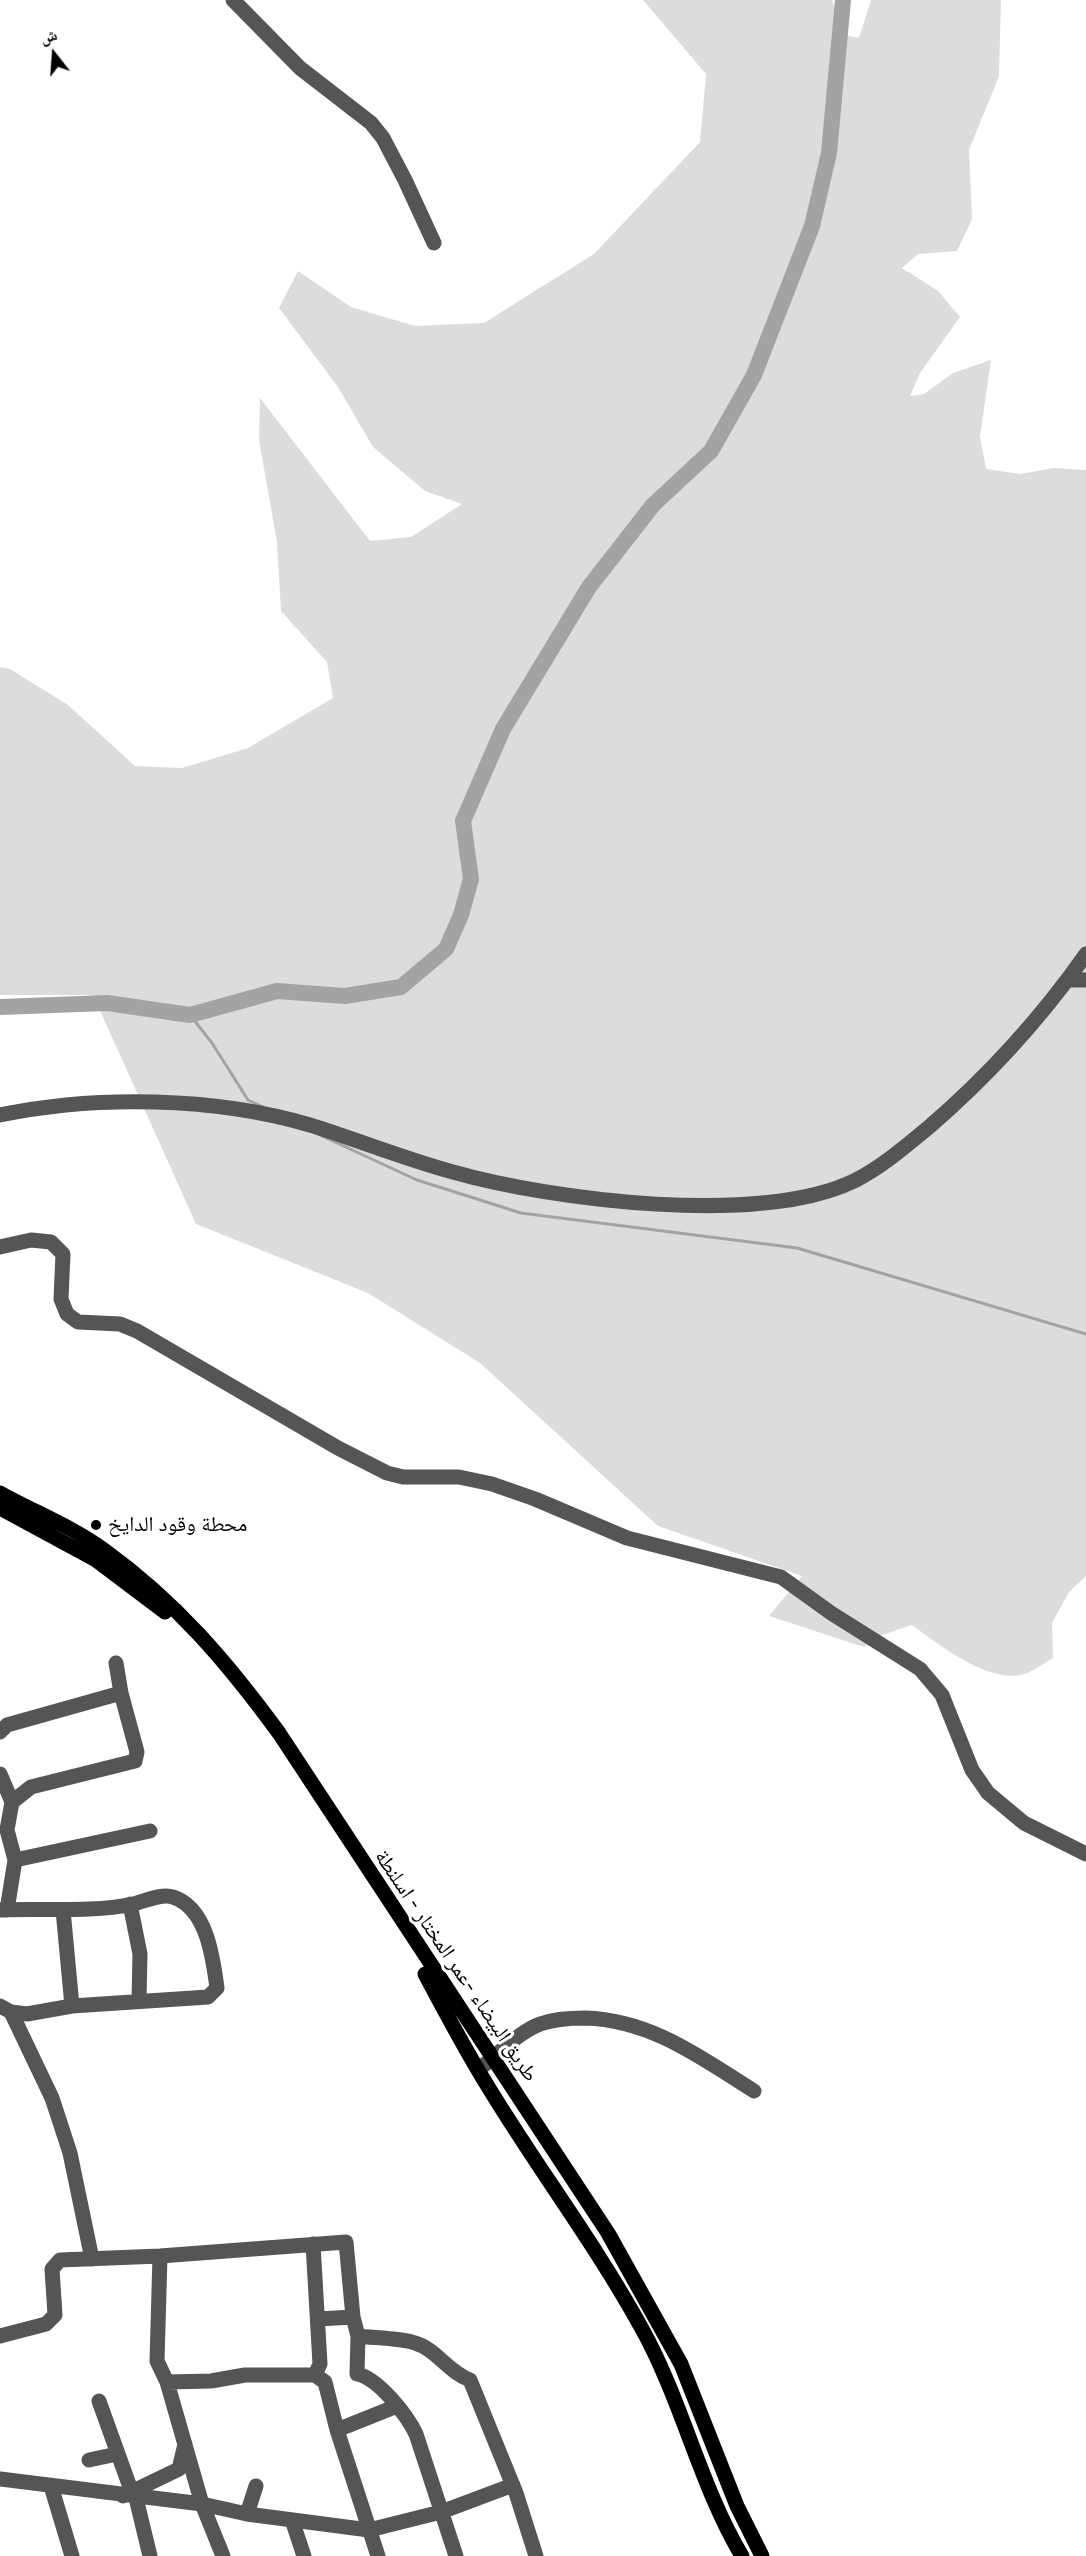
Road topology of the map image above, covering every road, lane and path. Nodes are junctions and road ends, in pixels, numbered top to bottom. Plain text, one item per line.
1 (233, 0) edge
2 (434, 243) dead end
3 (1086, 954) edge
4 (1068, 980) junction
5 (1086, 980) edge
6 (0, 1115) edge
7 (0, 1247) edge
8 (0, 1493) edge
9 (0, 1508) edge
10 (116, 1663) dead end
11 (121, 1692) junction
12 (0, 1732) edge
13 (0, 1774) edge
14 (12, 1802) junction
15 (150, 1831) dead end
16 (10, 1851) edge
17 (1086, 1854) edge
18 (130, 1904) junction
19 (4, 1910) edge
20 (63, 1910) junction
21 (139, 2000) junction
22 (72, 2006) junction
23 (5, 2009) edge
24 (492, 2059) junction
25 (478, 2070) junction
26 (754, 2091) dead end
27 (313, 2244) junction
28 (160, 2256) junction
29 (92, 2259) junction
30 (353, 2317) junction
31 (318, 2319) junction
32 (0, 2336) edge
33 (358, 2336) junction
34 (315, 2375) junction
35 (167, 2382) junction
36 (99, 2401) dead end
37 (397, 2406) junction
38 (337, 2430) junction
39 (185, 2444) junction
40 (117, 2454) junction
41 (89, 2460) dead end
42 (0, 2479) edge
43 (513, 2485) junction
44 (51, 2486) junction
45 (256, 2486) dead end
46 (130, 2495) junction
47 (202, 2504) junction
48 (441, 2512) junction
49 (247, 2514) junction
50 (292, 2520) junction
51 (369, 2530) junction
52 (72, 2556) edge
53 (150, 2556) edge
54 (224, 2556) edge
55 (304, 2556) edge
56 (378, 2556) edge
57 (456, 2556) edge
58 (536, 2556) edge
59 (742, 2556) edge
60 (762, 2556) edge

1 - 2 street
3 - 4 street
4 - 5 street
4 - 6 street
7 - 17 street
8 - 24 main road, طريق البيضاء -عمر المختار - اسلنطة
9 - 25 main road, طريق البيضاء -عمر المختار - اسلنطة
10 - 11 street
11 - 12 street
11 - 14 street
13 - 14 street
14 - 16 street
15 - 16 street
16 - 19 street
18 - 20 street
18 - 21 street
18 - 21 street
19 - 20 street
20 - 22 street
21 - 22 street
22 - 23 street
23 - 29 street
24 - 25 street
24 - 26 street
24 - 60 main road, طريق البيضاء -عمر المختار - اسلنطة
25 - 59 main road, طريق البيضاء -عمر المختار - اسلنطة
27 - 28 street
27 - 30 street
27 - 31 street
28 - 29 street
28 - 35 street
29 - 32 street
30 - 31 street
30 - 33 street
31 - 34 street
33 - 37 street
33 - 43 street
34 - 35 street
34 - 38 street
35 - 39 street
36 - 40 street
37 - 38 street
37 - 48 street
38 - 51 street
39 - 46 street
39 - 47 street
40 - 41 street
40 - 46 street
42 - 44 street
43 - 48 street
43 - 58 street
44 - 46 street
44 - 52 street
45 - 49 street
46 - 47 street
46 - 53 street
47 - 49 street
47 - 54 street
48 - 51 street
48 - 57 street
49 - 50 street
50 - 51 street
50 - 55 street
51 - 56 street

